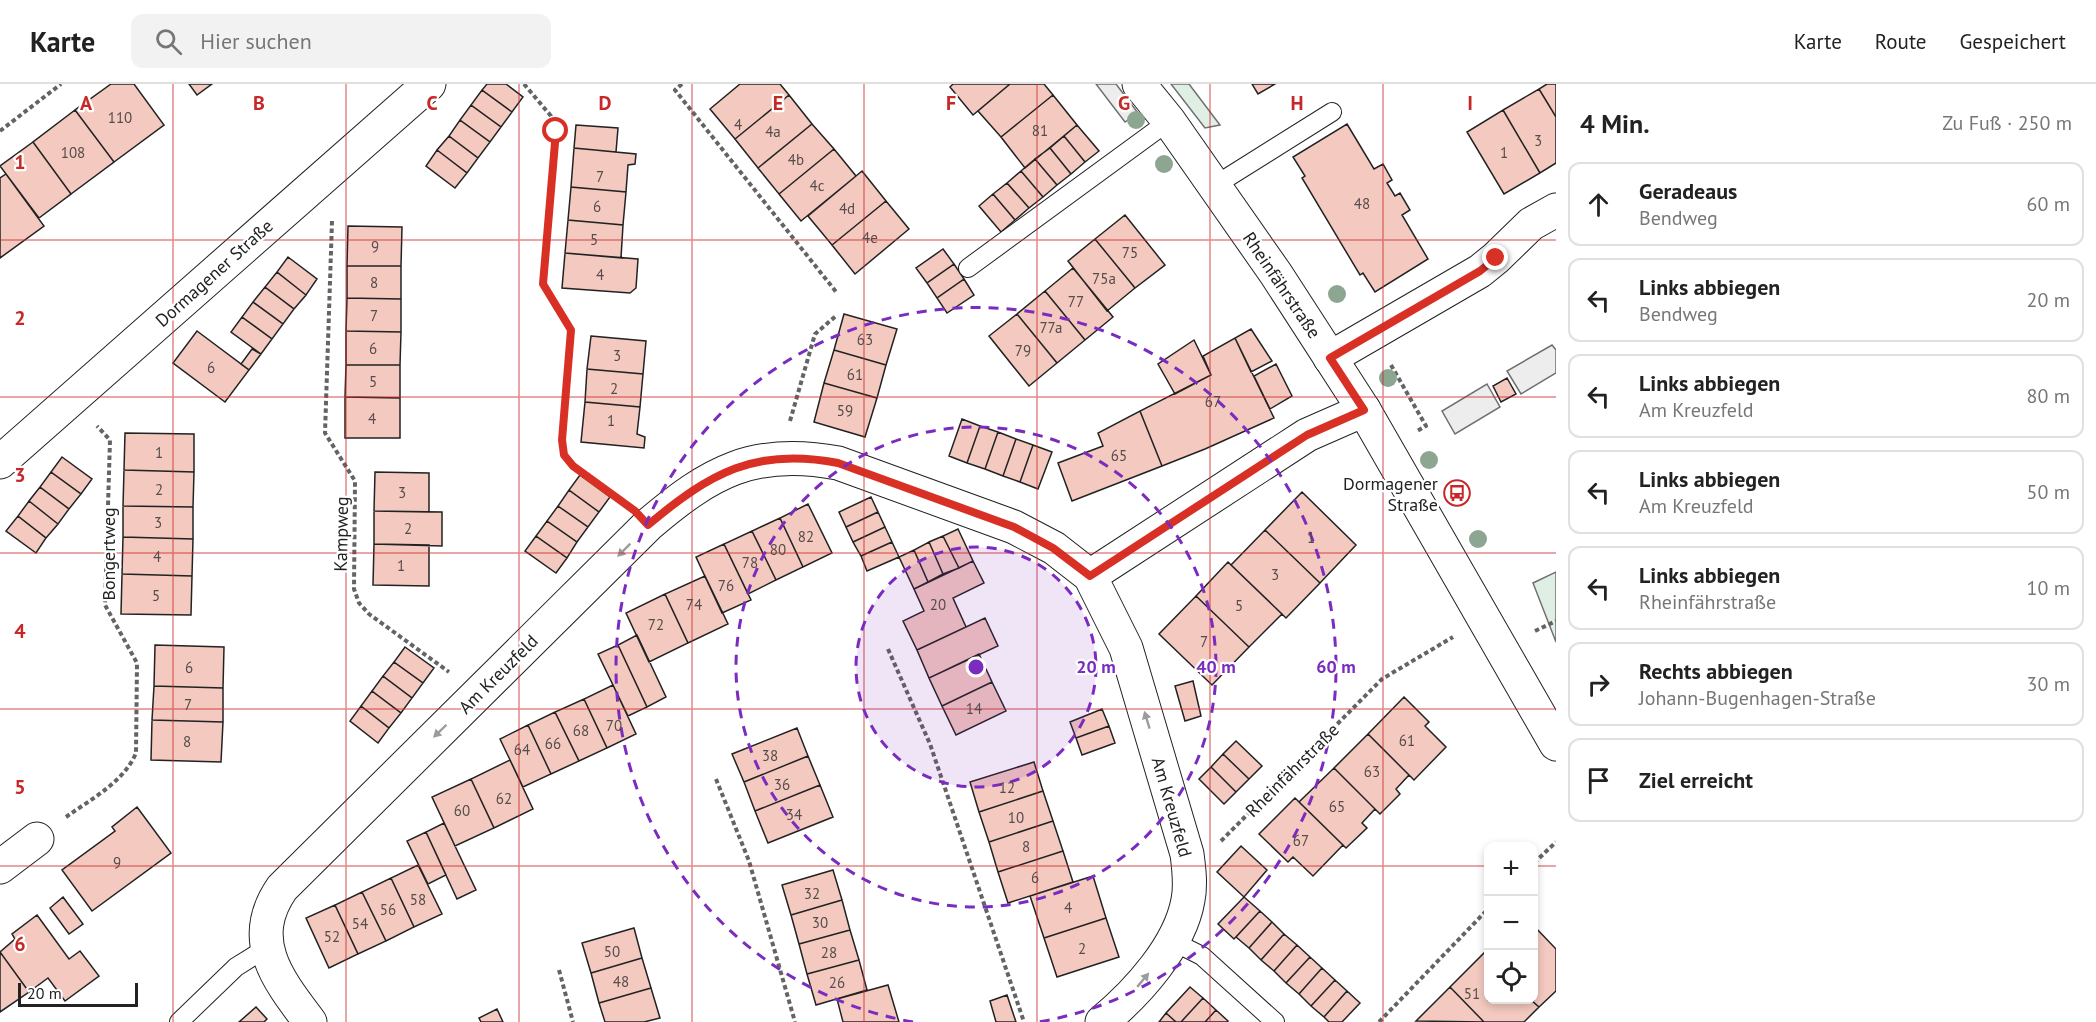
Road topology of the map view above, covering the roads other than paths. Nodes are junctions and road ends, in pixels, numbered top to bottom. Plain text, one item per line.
1 (429, 84) edge
2 (1139, 84) edge
3 (1332, 112) dead end
4 (1169, 121) junction
5 (1215, 186) junction
6 (1556, 210) edge
7 (968, 267) dead end
8 (1330, 358) junction
9 (1364, 410) junction
10 (0, 462) edge
11 (1090, 576) junction
12 (1556, 744) edge
13 (37, 839) road end
14 (0, 867) edge
15 (1172, 940) junction
16 (268, 947) junction
17 (179, 1022) edge
18 (310, 1022) edge
19 (1102, 1022) edge
20 (1275, 1022) edge

1 - 10 street, Dormagener Straße
2 - 4 street, Rheinfährstraße
3 - 5 lane
4 - 5 street, Rheinfährstraße
4 - 7 lane
5 - 8 street, Rheinfährstraße
6 - 8 street
8 - 9 street, Rheinfährstraße
9 - 11 street
9 - 12 street, Rheinfährstraße
15 -> 11 street, Am Kreuzfeld
11 -> 16 street, Am Kreuzfeld
13 - 14 street
19 -> 15 street, Am Kreuzfeld
15 - 20 lane
16 - 17 lane
16 - 18 street, Am Kreuzfeld

